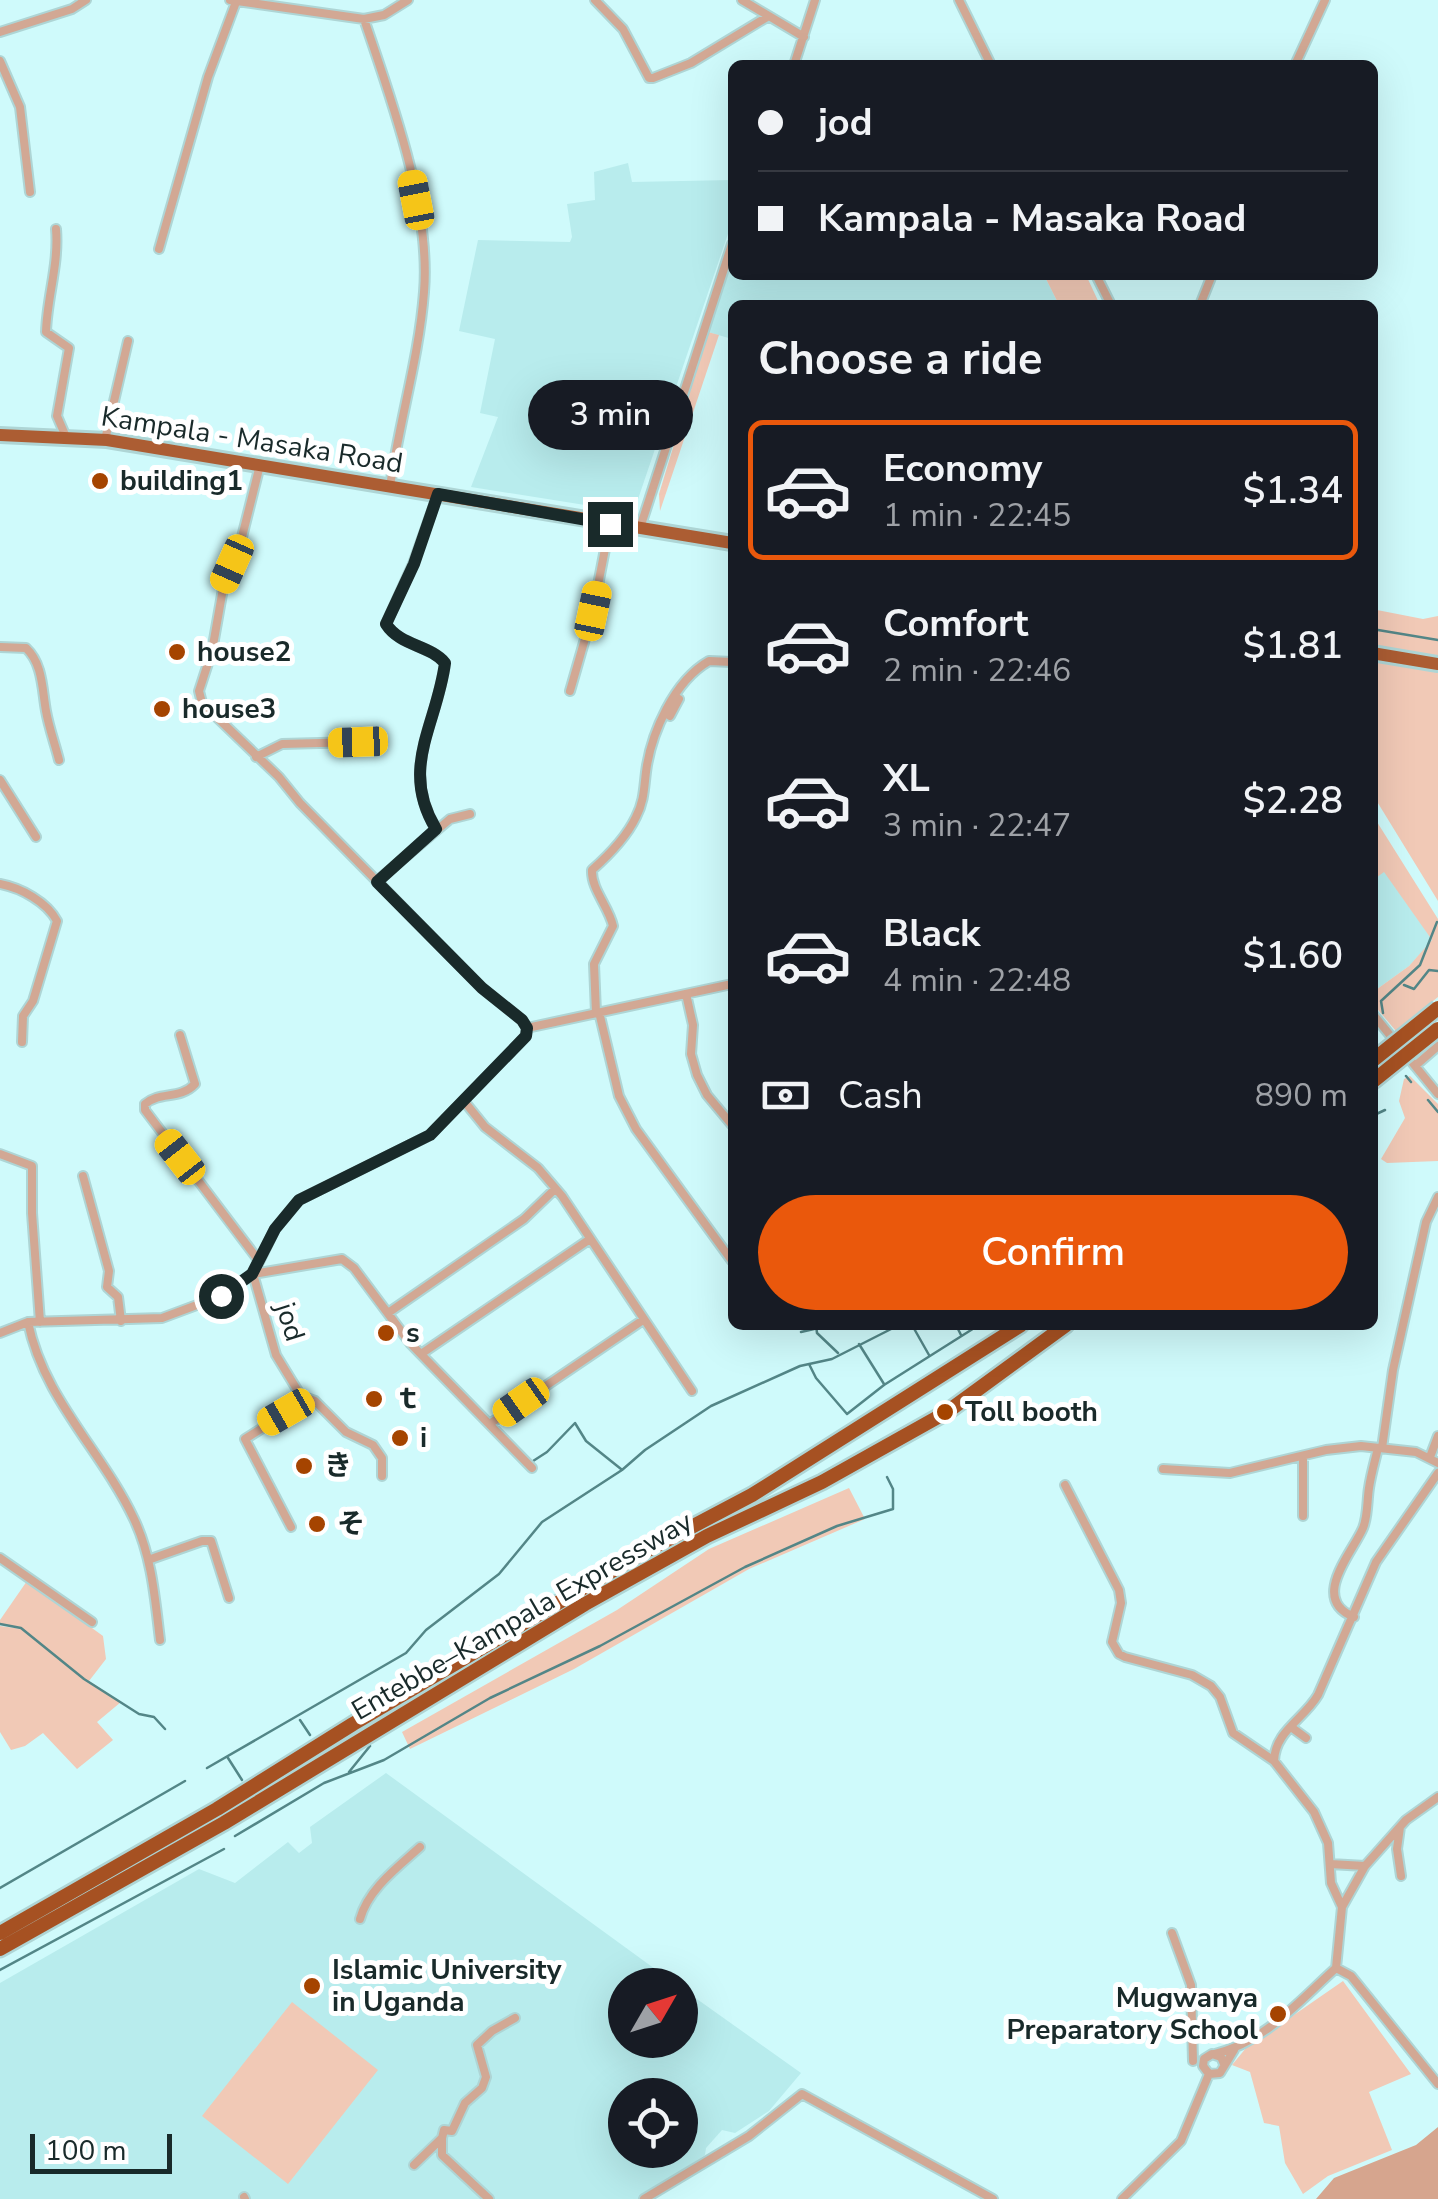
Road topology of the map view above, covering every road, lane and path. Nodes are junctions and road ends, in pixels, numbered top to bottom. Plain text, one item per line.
1 (86, 0) edge
2 (408, 0) edge
3 (596, 0) edge
4 (742, 0) edge
5 (815, 0) edge
6 (959, 0) edge
7 (1324, 0) edge
8 (233, 1) edge
9 (767, 16) junction
10 (364, 19) junction
11 (0, 32) edge
12 (804, 37) junction
13 (796, 60) edge
14 (989, 60) edge
15 (1297, 60) edge
16 (0, 61) edge
17 (30, 192) dead end
18 (56, 229) dead end
19 (160, 249) dead end
20 (728, 256) edge
21 (128, 341) dead end
22 (0, 435) edge
23 (66, 437) junction
24 (104, 440) junction
25 (260, 465) junction
26 (390, 487) junction
27 (438, 494) junction
28 (610, 524) junction
29 (640, 528) junction
30 (728, 542) edge
31 (0, 646) edge
32 (1378, 654) edge
33 (728, 663) edge
34 (728, 664) edge
35 (1438, 664) edge
36 (570, 691) dead end
37 (670, 716) dead end
38 (358, 742) dead end
39 (256, 757) junction
40 (60, 760) dead end
41 (0, 780) edge
42 (470, 814) dead end
43 (436, 829) junction
44 (36, 837) dead end
45 (377, 882) junction
46 (0, 884) edge
47 (728, 985) edge
48 (686, 994) junction
49 (1438, 1008) edge
50 (598, 1012) junction
51 (1378, 1020) edge
52 (527, 1028) junction
53 (1438, 1029) edge
54 (180, 1035) dead end
55 (22, 1042) dead end
56 (1438, 1046) edge
57 (1378, 1056) edge
58 (1415, 1066) junction
59 (1378, 1077) edge
60 (1438, 1094) edge
61 (464, 1101) junction
62 (728, 1120) edge
63 (0, 1154) edge
64 (83, 1176) dead end
65 (555, 1189) junction
66 (1438, 1197) edge
67 (590, 1239) junction
68 (728, 1256) edge
69 (258, 1261) junction
70 (252, 1274) junction
71 (388, 1313) junction
72 (643, 1320) junction
73 (121, 1321) junction
74 (28, 1322) junction
75 (40, 1322) junction
76 (1012, 1330) edge
77 (1059, 1330) edge
78 (0, 1333) edge
79 (421, 1354) junction
80 (692, 1391) dead end
81 (301, 1396) junction
82 (491, 1422) junction
83 (1438, 1436) edge
84 (1380, 1448) junction
85 (1303, 1456) junction
86 (1434, 1460) edge
87 (532, 1468) dead end
88 (1163, 1469) dead end
89 (1438, 1473) edge
90 (382, 1476) dead end
91 (1065, 1485) dead end
92 (1303, 1516) dead end
93 (291, 1527) dead end
94 (0, 1558) edge
95 (148, 1560) junction
96 (229, 1598) dead end
97 (1354, 1617) junction
98 (92, 1622) dead end
99 (160, 1640) dead end
100 (1291, 1726) junction
101 (1306, 1738) dead end
102 (1274, 1762) junction
103 (1438, 1797) edge
104 (216, 1819) junction
105 (1400, 1827) junction
106 (420, 1846) dead end
107 (1330, 1864) junction
108 (1366, 1866) junction
109 (1402, 1876) dead end
110 (1342, 1907) junction
111 (360, 1919) dead end
112 (0, 1932) edge
113 (1172, 1933) dead end
114 (0, 1949) edge
115 (1336, 1968) junction
116 (515, 2018) dead end
117 (1234, 2049) junction
118 (1215, 2054) junction
119 (1193, 2061) dead end
120 (1224, 2064) junction
121 (1209, 2074) junction
122 (1438, 2084) edge
123 (442, 2138) junction
124 (431, 2148) junction
125 (442, 2155) junction
126 (414, 2165) dead end
127 (981, 2197) edge
128 (489, 2199) edge
129 (644, 2199) edge
130 (993, 2199) edge
131 (1122, 2199) edge

1 - 11 street
2 - 10 street
3 - 9 street
4 - 9 street
5 - 12 street
6 - 14 street
7 - 15 street
8 - 10 street
8 - 19 street
9 - 12 street
10 - 26 street
12 - 13 street
16 - 17 street
18 - 23 street
20 - 29 street
21 - 24 street
22 - 23 highway, Kampala - Masaka Road
23 - 24 highway, Kampala - Masaka Road
24 - 25 highway, Kampala - Masaka Road
25 - 26 highway, Kampala - Masaka Road
25 - 39 street
26 - 27 highway, Kampala - Masaka Road
27 - 28 highway, Kampala - Masaka Road
27 - 43 street
28 - 29 highway, Kampala - Masaka Road
28 - 36 street
29 - 30 highway, Kampala - Masaka Road
31 - 40 street
32 - 35 highway
33 - 50 street
34 - 37 street
38 - 39 street
39 - 45 street
41 - 44 street
42 - 43 street
43 - 45 street
45 - 52 street
46 - 55 street
47 - 48 street
48 - 50 street
48 - 62 street
49 - 57 highway, bridge
50 - 52 street
50 - 68 street
51 - 58 street
52 - 61 street, jod
53 - 59 highway, bridge
54 - 69 street
56 - 58 street
58 - 60 street
61 - 65 street
61 - 69 street, jod
63 - 75 street
64 - 73 street
65 - 67 street
65 - 71 street
66 - 84 street
67 - 72 street
67 - 79 street
69 - 70 street, jod
70 - 71 street
70 - 73 street
70 - 81 street, jod
71 - 79 street
72 - 80 street
72 - 82 street
73 - 75 street
74 - 75 street
74 - 78 street
74 - 95 street
76 - 104 highway, Entebbe–Kampala Expressway
77 - 104 highway, Entebbe–Kampala Expressway
79 - 82 street
81 - 90 street, jod
81 - 93 street
82 - 87 street
83 - 86 street
84 - 85 street
84 - 86 street
84 - 97 street
85 - 88 street
85 - 92 street
89 - 97 street
91 - 102 street
94 - 98 street
95 - 96 street
95 - 99 street
97 - 100 street
100 - 101 street
100 - 102 street
102 - 107 street
103 - 105 street
104 - 112 highway, Entebbe–Kampala Expressway
104 - 114 highway, Entebbe–Kampala Expressway
105 - 108 street
105 - 109 street
106 - 111 street
107 - 108 street
107 - 110 street
108 - 110 street
110 - 115 street
113 - 119 street
115 - 117 street
115 - 122 street
116 - 123 street
117 - 118 street
117 - 120 street
118 - 120 street
118 - 121 street
120 - 121 street
121 - 131 street
123 - 124 street
123 - 125 street
124 - 125 street
124 - 126 street
125 - 128 street
127 - 129 street
127 - 130 street

